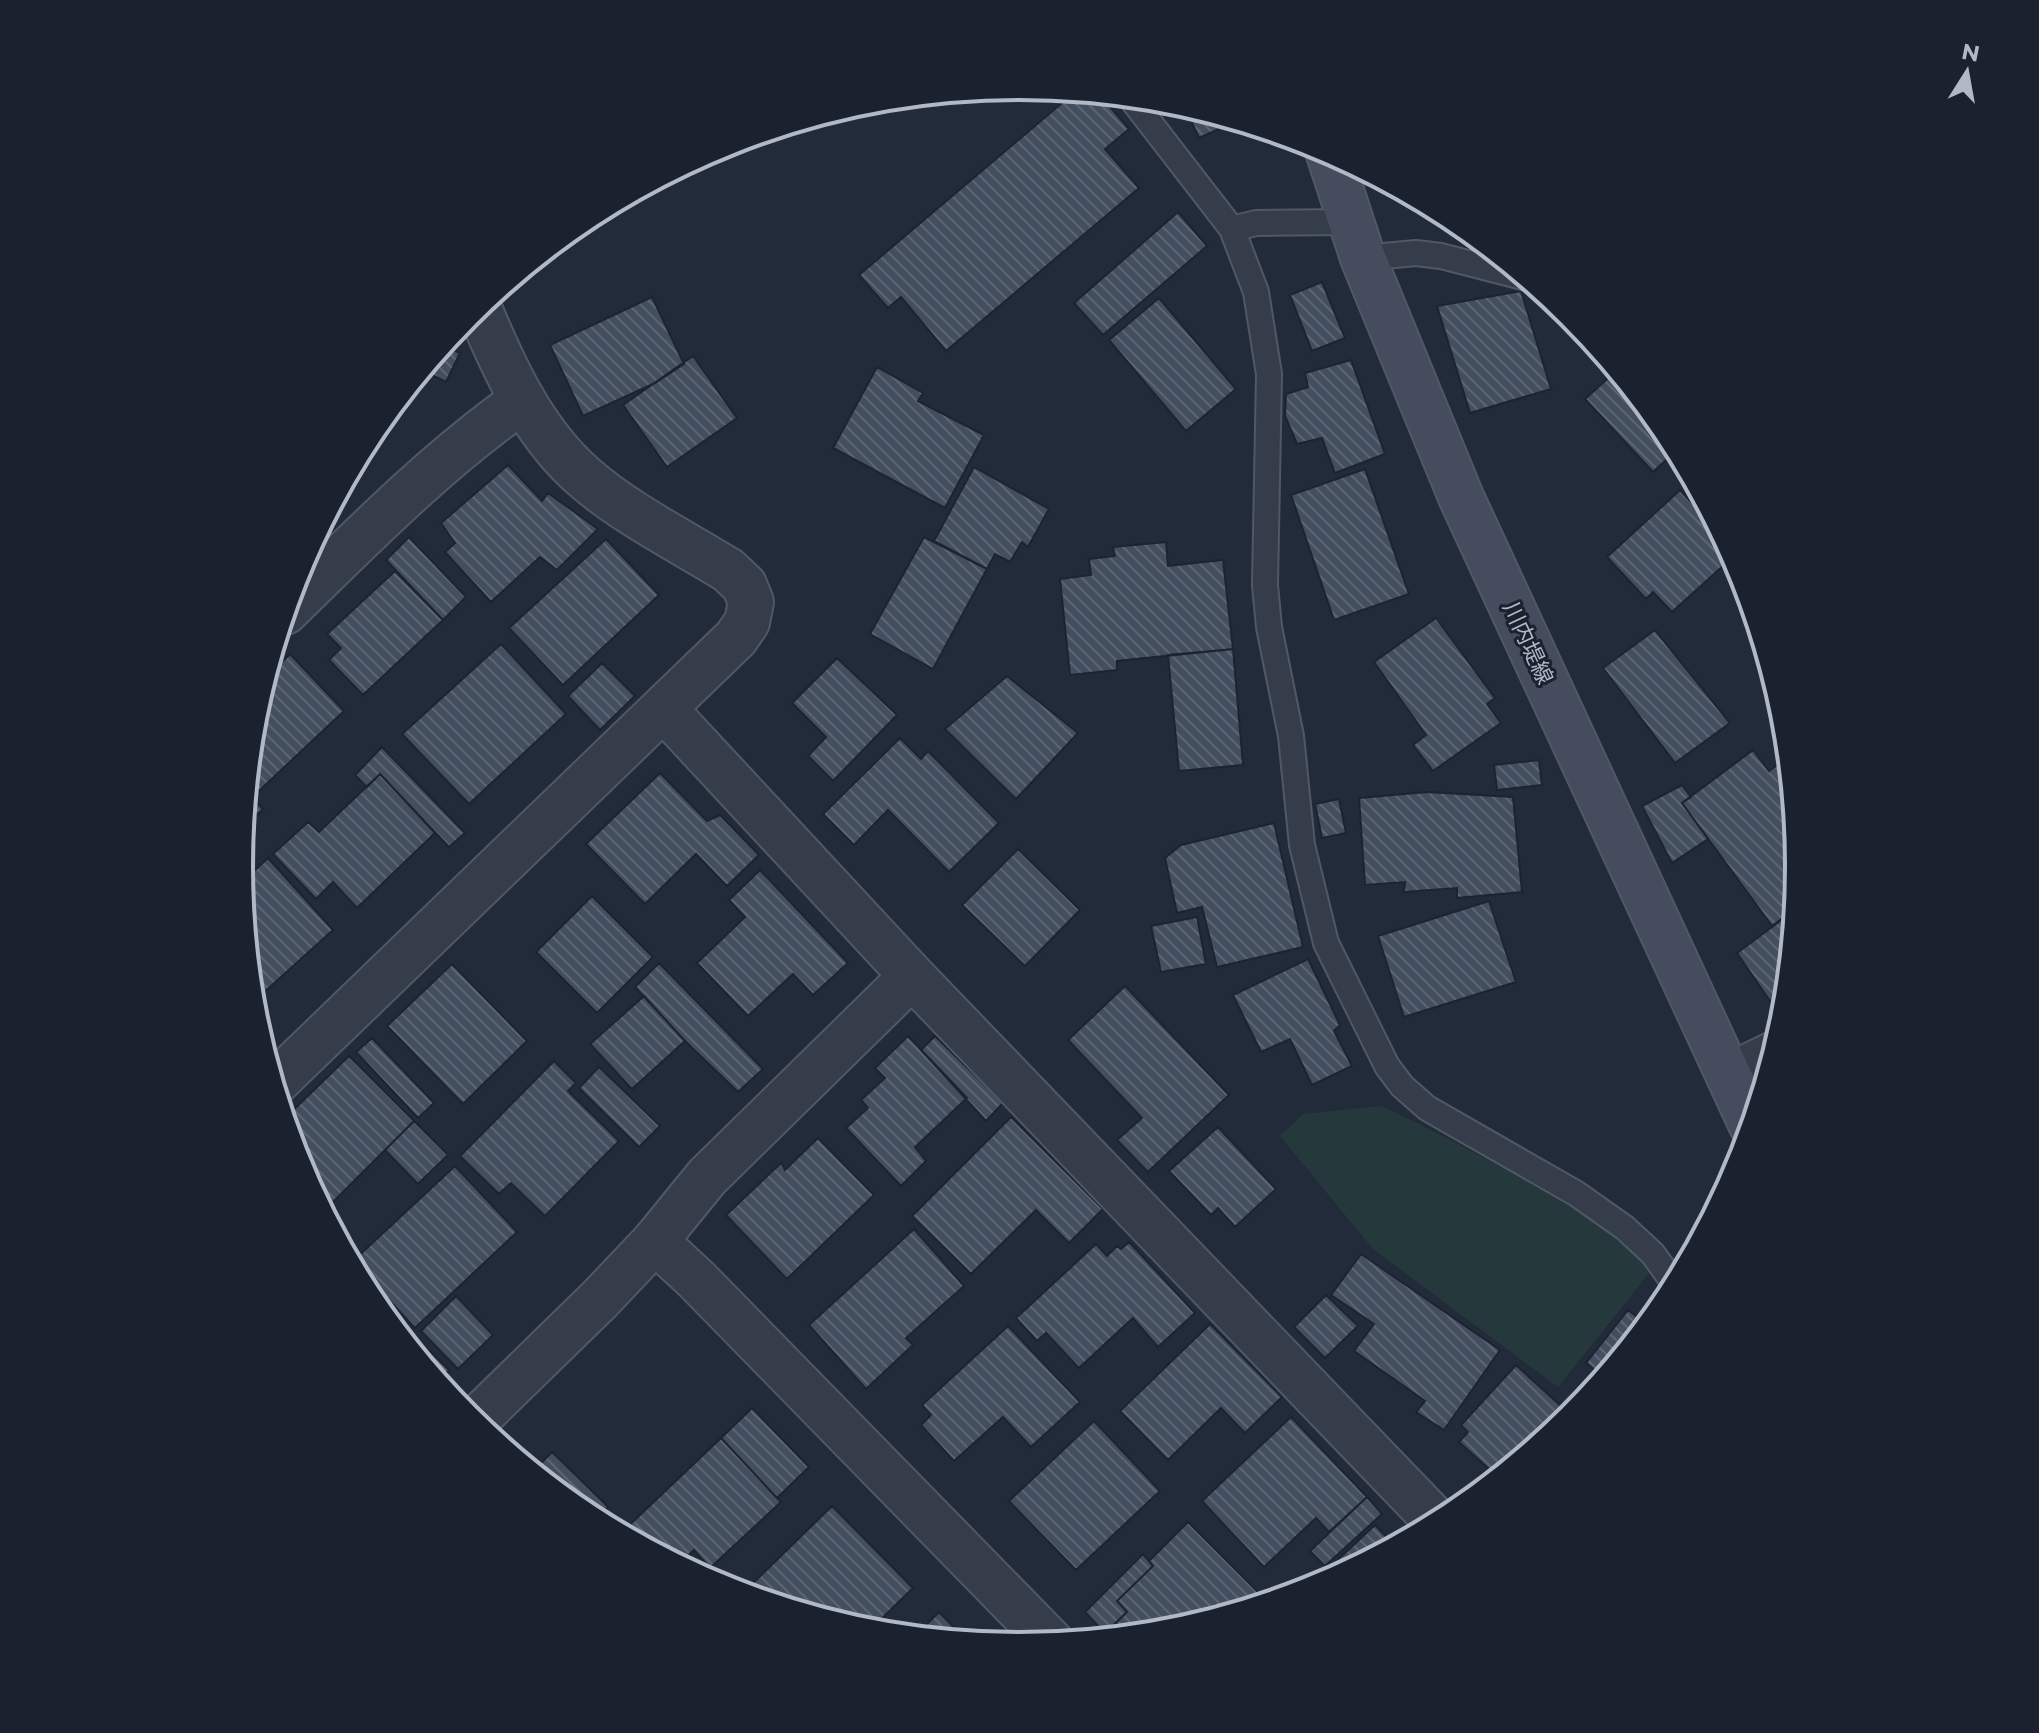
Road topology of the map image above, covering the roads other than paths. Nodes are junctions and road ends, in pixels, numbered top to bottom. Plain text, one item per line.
1 (1140, 110) edge
2 (1333, 167) edge
3 (1232, 229) junction
4 (1357, 240) junction
5 (1503, 272) edge
6 (484, 319) edge
7 (523, 400) junction
8 (303, 594) edge
9 (664, 709) junction
10 (912, 976) junction
11 (1761, 1060) edge
12 (282, 1076) edge
13 (1729, 1076) junction
14 (1745, 1112) edge
15 (655, 1241) junction
16 (1668, 1275) edge
17 (483, 1413) edge
18 (1429, 1514) edge
19 (1041, 1632) edge

1 - 3 lane
2 - 4 main road, 川内堤線
3 - 4 lane
3 - 16 lane
4 - 5 lane
4 - 13 main road, 川内堤線
6 - 7 street
7 - 8 street
7 - 9 street
9 - 10 street
9 - 12 street
10 - 15 street
10 - 18 street
11 - 13 street
13 - 14 main road, 川内堤線
15 - 17 street
15 - 19 street

